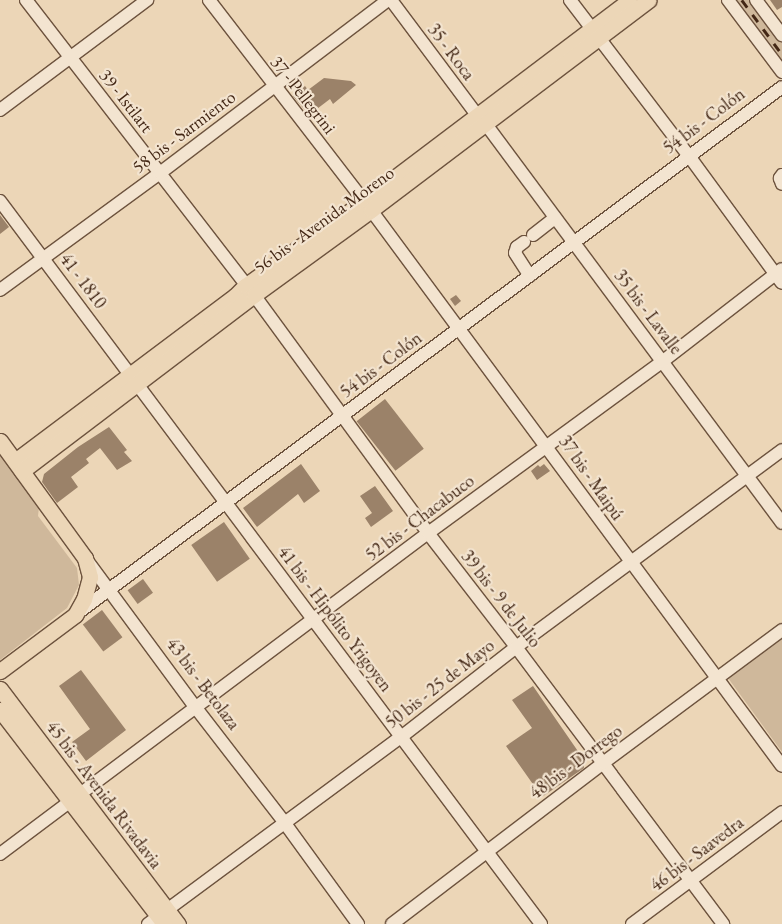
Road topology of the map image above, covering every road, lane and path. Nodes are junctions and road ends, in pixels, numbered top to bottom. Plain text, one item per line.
1 (26, 0) edge
2 (147, 0) edge
3 (209, 0) edge
4 (389, 0) edge
5 (570, 0) edge
6 (630, 0) edge
7 (649, 0) edge
8 (728, 0) edge
9 (756, 0) edge
10 (596, 32) junction
11 (782, 35) edge
12 (70, 58) junction
13 (782, 72) edge
14 (274, 86) junction
15 (782, 87) edge
16 (0, 110) edge
17 (481, 119) junction
18 (689, 156) junction
19 (160, 173) junction
20 (0, 201) edge
21 (367, 205) junction
22 (556, 218) junction
23 (574, 243) junction
24 (43, 257) junction
25 (780, 275) edge
26 (530, 276) junction
27 (0, 290) edge
28 (249, 290) junction
29 (459, 330) junction
30 (663, 361) junction
31 (134, 379) junction
32 (342, 417) junction
33 (0, 441) edge
34 (546, 445) junction
35 (782, 450) edge
36 (19, 466) junction
37 (747, 477) junction
38 (226, 503) junction
39 (782, 523) edge
40 (428, 533) junction
41 (85, 558) junction
42 (631, 564) junction
43 (110, 590) junction
44 (75, 615) junction
45 (313, 619) junction
46 (782, 630) edge
47 (516, 647) junction
48 (0, 671) edge
49 (716, 678) junction
50 (0, 689) edge
51 (196, 708) junction
52 (0, 710) edge
53 (401, 737) junction
54 (603, 763) junction
55 (782, 766) edge
56 (74, 798) junction
57 (782, 812) edge
58 (284, 822) junction
59 (486, 853) junction
60 (0, 854) edge
61 (690, 881) junction
62 (159, 918) edge
63 (178, 924) edge
64 (358, 924) edge
65 (392, 924) edge
66 (541, 924) edge
67 (632, 924) edge
68 (723, 924) edge

1 - 12 street, 39 - Istilart
2 - 12 street
3 - 14 street, 37 - Pellegrini
4 - 14 street, 58 bis - Sarmiento
4 - 17 street, 35 - Roca
5 - 10 street
6 - 10 main road, 56 bis - Avenida Moreno
7 - 10 main road, 56 bis - Avenida Moreno
8 - 13 street
9 - 11 street
10 - 17 main road, 56 bis - Avenida Moreno
10 - 18 street
12 - 16 street
12 - 19 street, 39 - Istilart
14 - 19 street, 58 bis - Sarmiento
14 - 21 street, 37 - Pellegrini
15 - 18 street, 54 bis - Colón
17 - 21 main road, 56 bis - Avenida Moreno
17 - 22 street, 35 bis - Lavalle
18 - 23 street, 54 bis - Colón
18 - 25 street
19 - 24 street, 58 bis - Sarmiento
19 - 28 street, 39 - Istilart
20 - 24 street, 41 - 1810
21 - 28 main road, 56 bis - Avenida Moreno
21 - 29 street, 37 bis - Maipú
22 - 23 street, 35 bis - Lavalle
22 - 26 street
23 - 26 street, 54 bis - Colón
23 - 30 street, 35 bis - Lavalle
24 - 27 street, 58 bis - Sarmiento
24 - 31 street, 41 - 1810
25 - 30 street, 52 bis - Chacabuco
26 - 29 street, 54 bis - Colón
28 - 31 main road, 56 bis - Avenida Moreno
28 - 32 street, 39 bis - 9 de Julio
29 - 32 street, 54 bis - Colón
29 - 34 street, 37 bis - Maipú
30 - 34 street, 52 bis - Chacabuco
30 - 37 street, 35 bis - Lavalle
31 - 36 main road, 56 bis - Avenida Moreno
31 - 38 street, 41 bis - Hipólito Yrigoyen
32 - 38 street, 54 bis - Colón
32 - 40 street, 39 bis - 9 de Julio
33 - 36 main road, 43 bis - Betolaza
34 - 40 street, 52 bis - Chacabuco
34 - 42 street, 37 bis - Maipú
35 - 37 street, 50 bis - 25 de Mayo
36 - 41 main road, 43 bis - Betolaza
37 - 39 street, 35 bis - Lavalle
37 - 42 street, 50 bis - 25 de Mayo
38 - 43 street, 54 bis - Colón
38 - 45 street, 41 bis - Hipólito Yrigoyen
40 - 45 street, 52 bis - Chacabuco
40 - 47 street, 39 bis - 9 de Julio
41 - 43 street, 43 bis - Betolaza
41 - 44 main road
42 - 47 street, 50 bis - 25 de Mayo
42 - 49 street, 37 bis - Maipú
43 - 44 street, 54 bis - Colón
43 - 51 street, 43 bis - Betolaza
44 - 48 main road, 54 bis - Colón
45 - 51 street, 52 bis - Chacabuco
45 - 53 street, 41 bis - Hipólito Yrigoyen
46 - 49 street, 48 bis - Dorrego
47 - 53 street, 50 bis - 25 de Mayo
47 - 54 street, 39 bis - 9 de Julio
49 - 54 street, 48 bis - Dorrego
49 - 55 street, 37 bis - Maipú
50 - 56 main road, 45 bis - Avenida Rivadavia
51 - 56 street, 52 bis - Chacabuco
51 - 58 street, 43 bis - Betolaza
52 - 56 main road, 45 bis - Avenida Rivadavia
53 - 58 street, 50 bis - 25 de Mayo
53 - 59 street, 41 bis - Hipólito Yrigoyen
54 - 59 street, 48 bis - Dorrego
54 - 61 street, 39 bis - 9 de Julio
56 - 60 street, 52 bis - Chacabuco
56 - 62 main road, 45 bis - Avenida Rivadavia
57 - 61 street, 46 bis - Saavedra
58 - 62 street, 50 bis - 25 de Mayo
58 - 64 street, 43 bis - Betolaza
59 - 65 street, 48 bis - Dorrego
59 - 66 street, 41 bis - Hipólito Yrigoyen
61 - 67 street, 46 bis - Saavedra
61 - 68 street, 39 bis - 9 de Julio
62 - 63 main road, 45 bis - Avenida Rivadavia

